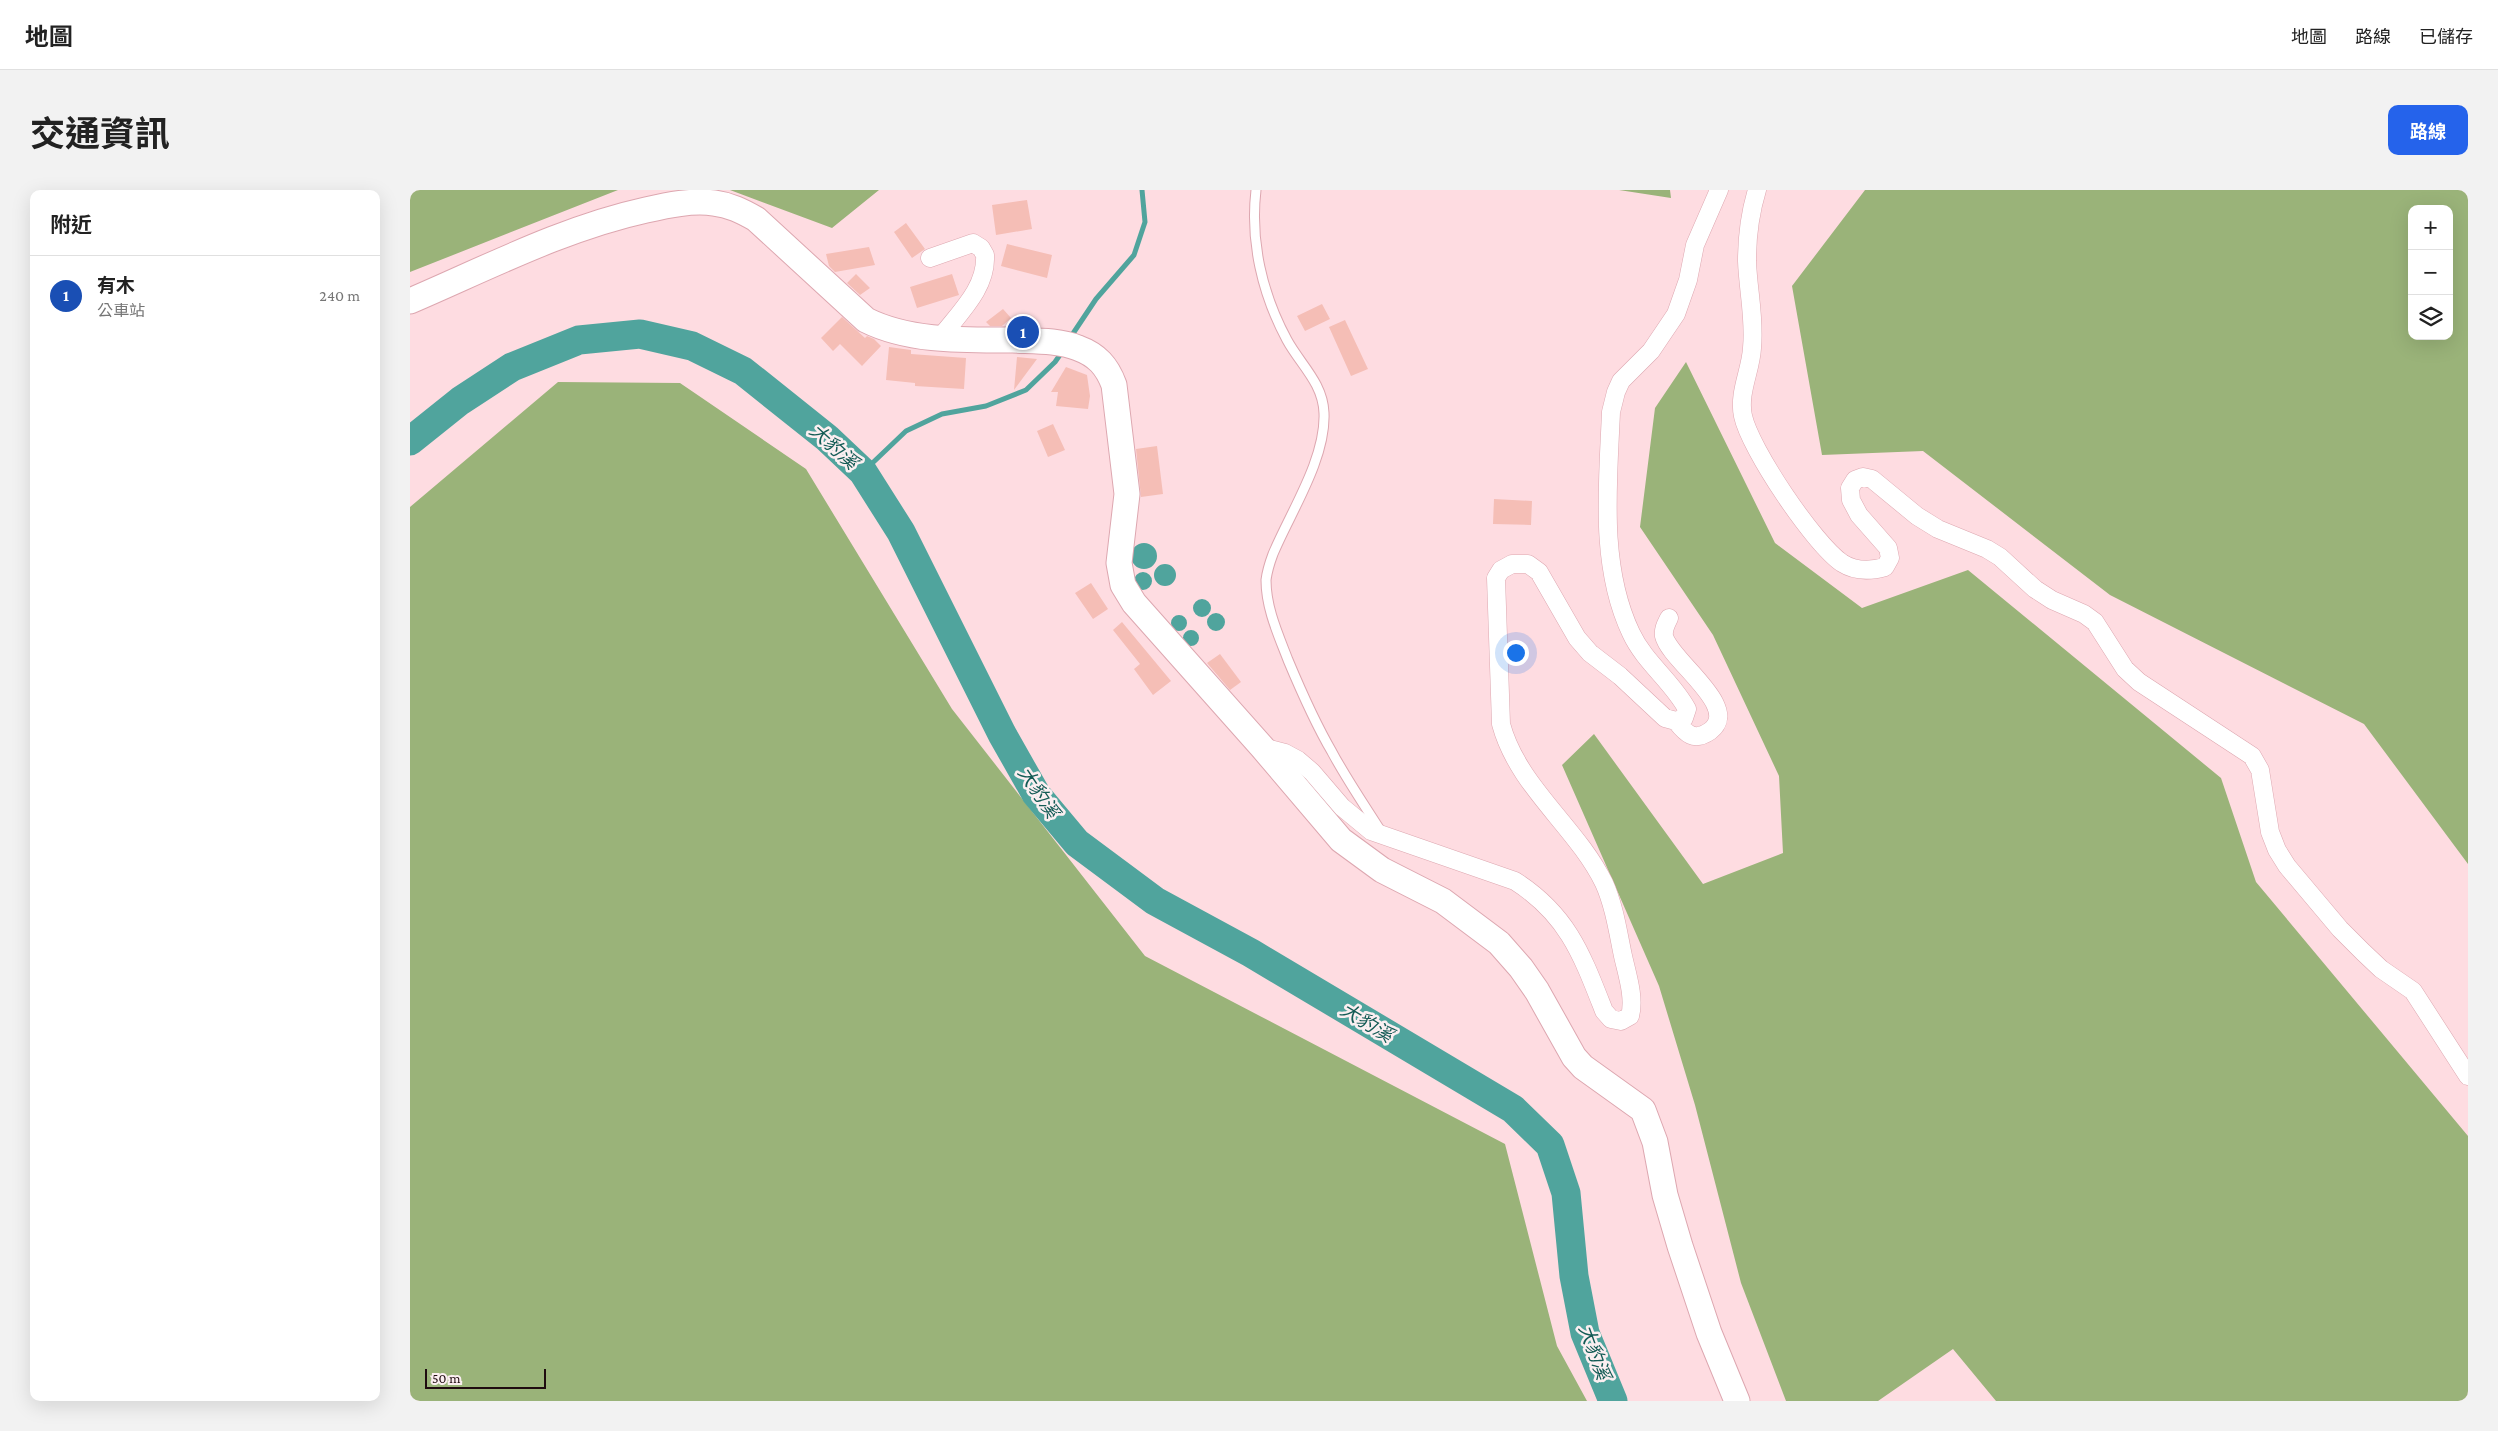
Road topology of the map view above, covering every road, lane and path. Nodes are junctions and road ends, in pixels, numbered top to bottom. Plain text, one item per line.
1 (1256, 190) edge
2 (1719, 190) edge
3 (1757, 190) edge
4 (930, 258) dead end
5 (410, 301) edge
6 (940, 338) junction
7 (1669, 618) dead end
8 (1676, 721) junction
9 (1262, 747) junction
10 (1384, 837) junction
11 (2468, 1076) edge
12 (1737, 1401) edge

1 - 10 lane
2 - 8 street
3 - 11 street
4 - 6 street
5 - 6 street
6 - 9 street
7 - 8 street
8 - 10 street
9 - 10 street
9 - 12 street

